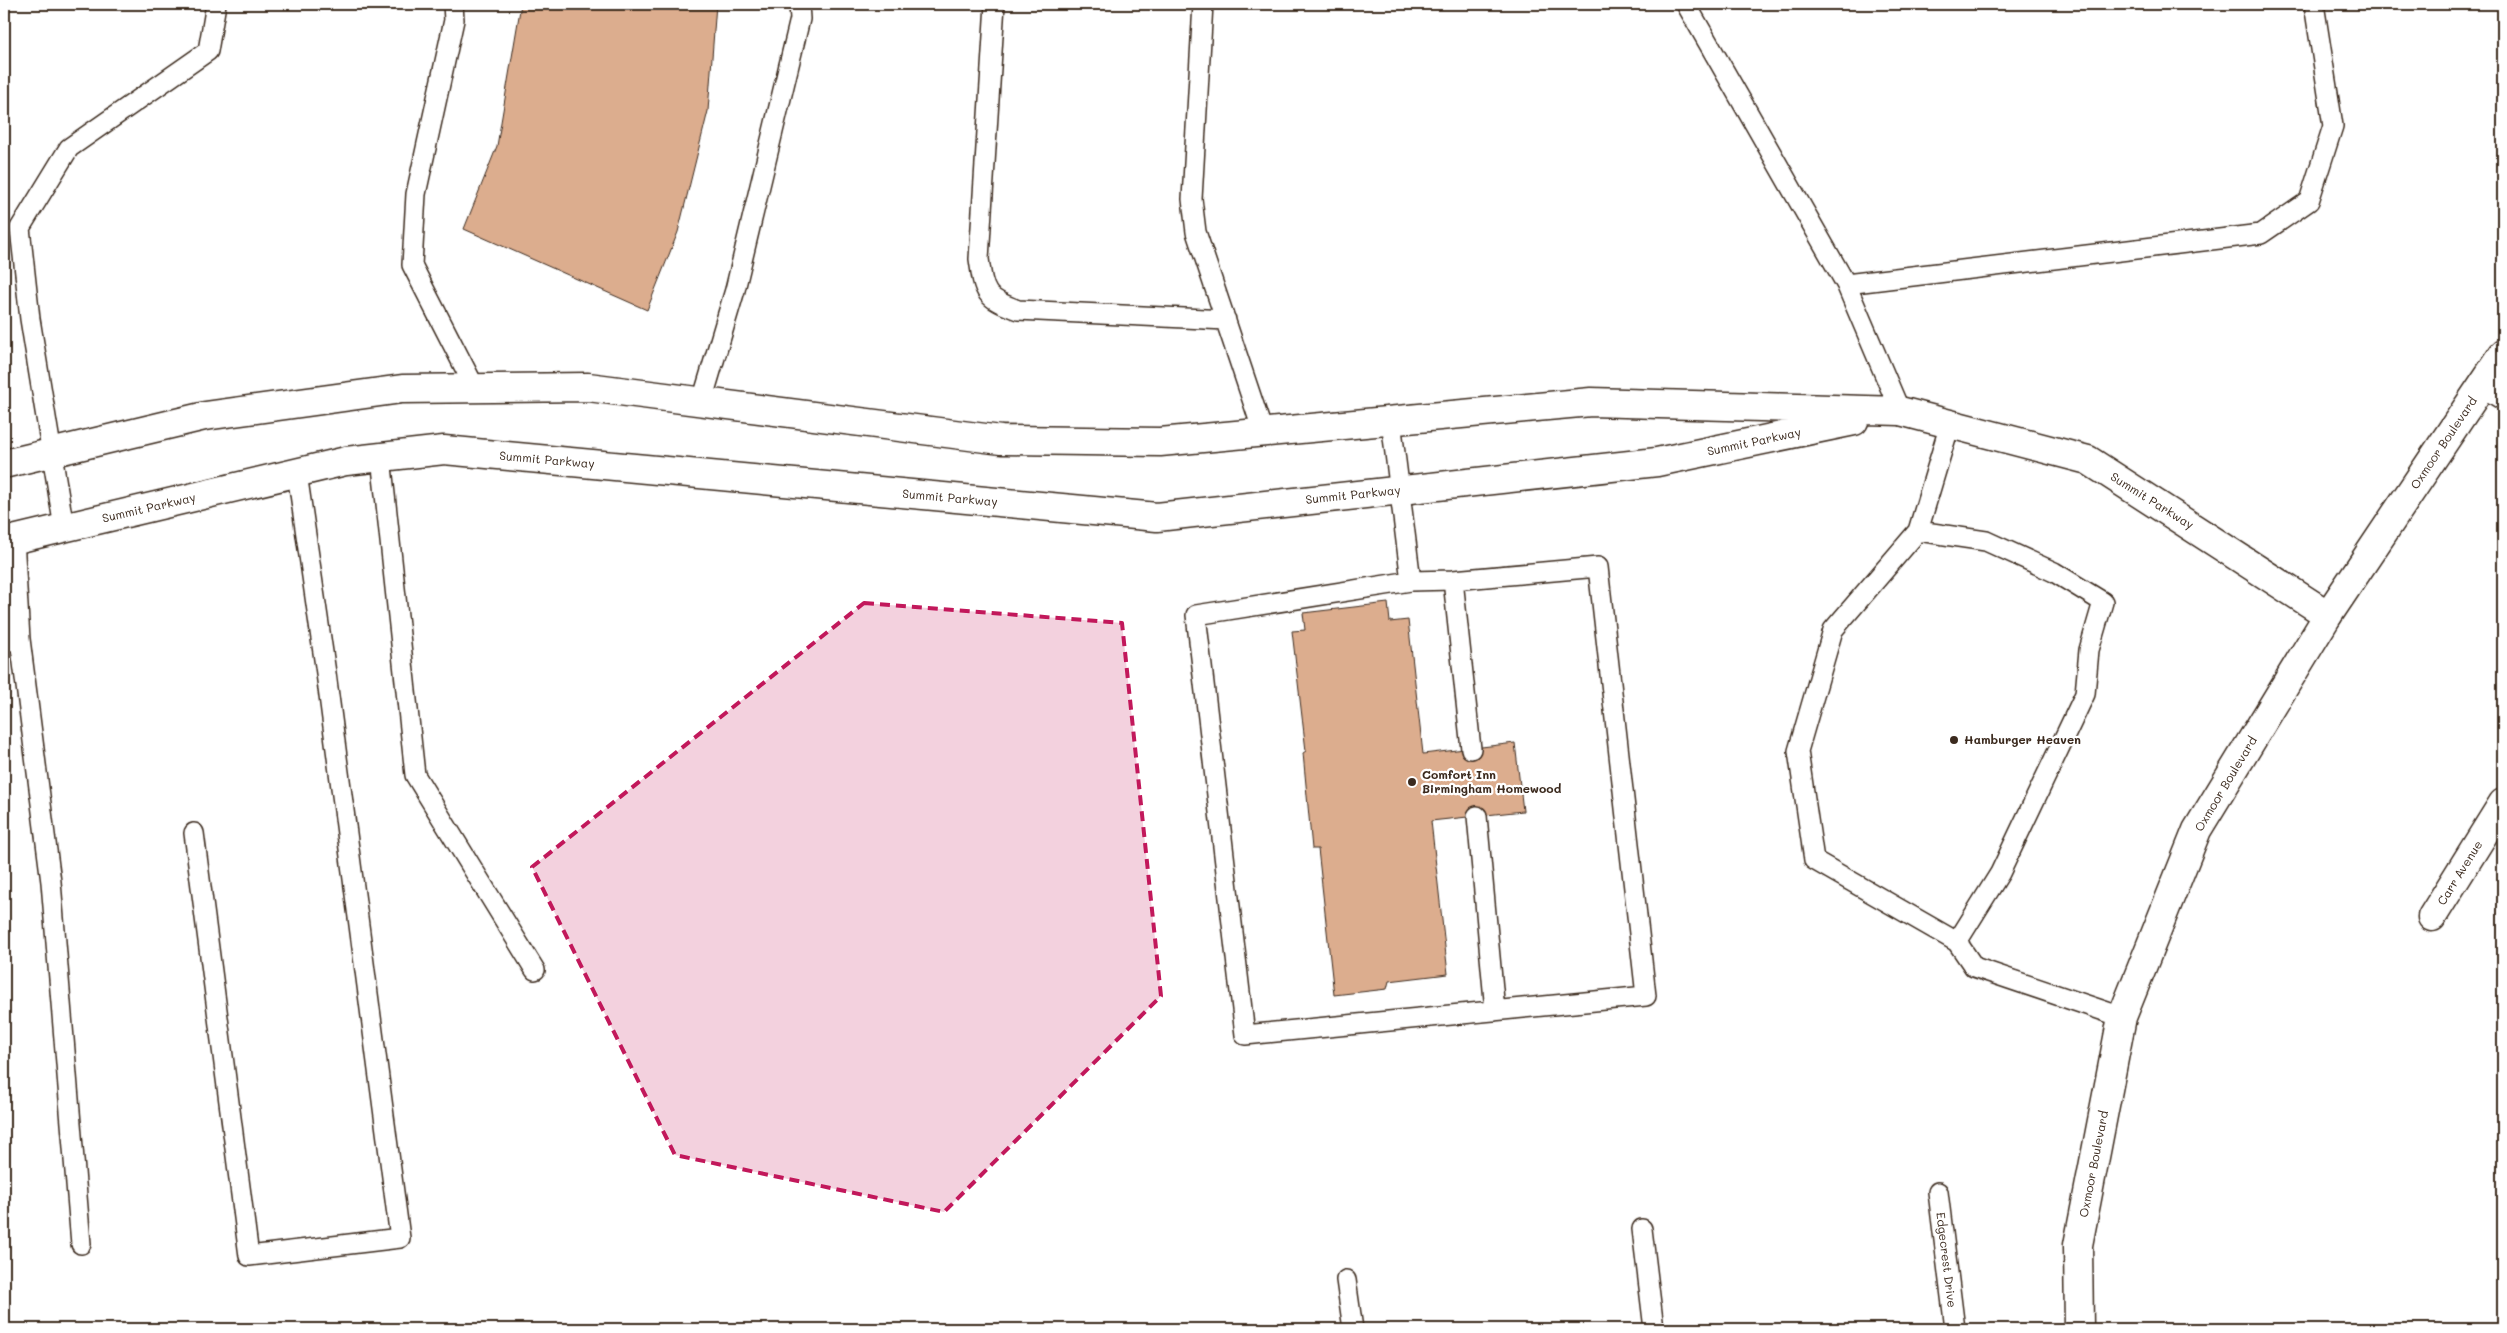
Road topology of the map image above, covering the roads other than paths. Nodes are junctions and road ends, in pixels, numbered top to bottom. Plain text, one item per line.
1 (216, 4) edge
2 (453, 4) edge
3 (799, 4) edge
4 (995, 4) edge
5 (1203, 4) edge
6 (1686, 4) edge
7 (2314, 4) edge
8 (1846, 284) junction
9 (1226, 320) junction
10 (2503, 354) edge
11 (475, 388) junction
12 (2494, 389) edge
13 (702, 402) junction
14 (1900, 411) junction
15 (1391, 421) junction
16 (1950, 424) junction
17 (1263, 432) junction
18 (50, 453) junction
19 (381, 457) junction
20 (4, 464) edge
21 (297, 472) junction
22 (1400, 490) junction
23 (64, 528) junction
24 (1918, 531) junction
25 (9, 540) edge
26 (1411, 580) junction
27 (1453, 580) junction
28 (2328, 615) junction
29 (12, 641) edge
30 (1471, 748) dead end
31 (2503, 803) edge
32 (1477, 816) dead end
33 (194, 834) dead end
34 (2432, 917) dead end
35 (1957, 942) junction
36 (535, 970) dead end
37 (1495, 1011) junction
38 (2122, 1017) junction
39 (1938, 1192) dead end
40 (1642, 1229) dead end
41 (81, 1244) dead end
42 (1346, 1280) dead end
43 (1353, 1329) edge
44 (1654, 1329) edge
45 (1955, 1329) edge
46 (2079, 1329) edge

1 - 18 lane
2 - 11 lane
3 - 13 lane
4 - 9 lane
5 - 9 lane
6 - 8 lane
7 - 8 lane
8 - 14 lane
9 - 17 lane
10 - 12 street, Oxmoor Boulevard
11 - 13 street, Summit Parkway
11 - 18 street, Summit Parkway
12 - 28 street, Oxmoor Boulevard
13 - 17 street, Summit Parkway
14 - 15 street, Summit Parkway
14 - 16 street, Summit Parkway
14 - 22 street, Summit Parkway
15 - 17 street, Summit Parkway
15 - 22 lane
16 - 24 lane
16 - 28 street, Summit Parkway
18 - 20 street, Summit Parkway
18 - 23 lane
19 - 21 street, Summit Parkway
19 - 22 street, Summit Parkway
19 - 36 lane
21 - 23 street, Summit Parkway
21 - 33 lane
22 - 26 lane
23 - 25 street, Summit Parkway
24 - 35 lane
24 - 35 lane
25 - 29 lane
26 - 27 lane
26 - 37 lane
27 - 30 lane
27 - 37 lane
28 - 38 street, Oxmoor Boulevard
29 - 41 lane
31 - 34 street, Carr Avenue
32 - 37 lane
35 - 38 lane
38 - 46 street, Oxmoor Boulevard
39 - 45 lane, Edgecrest Drive
40 - 44 lane
42 - 43 lane

